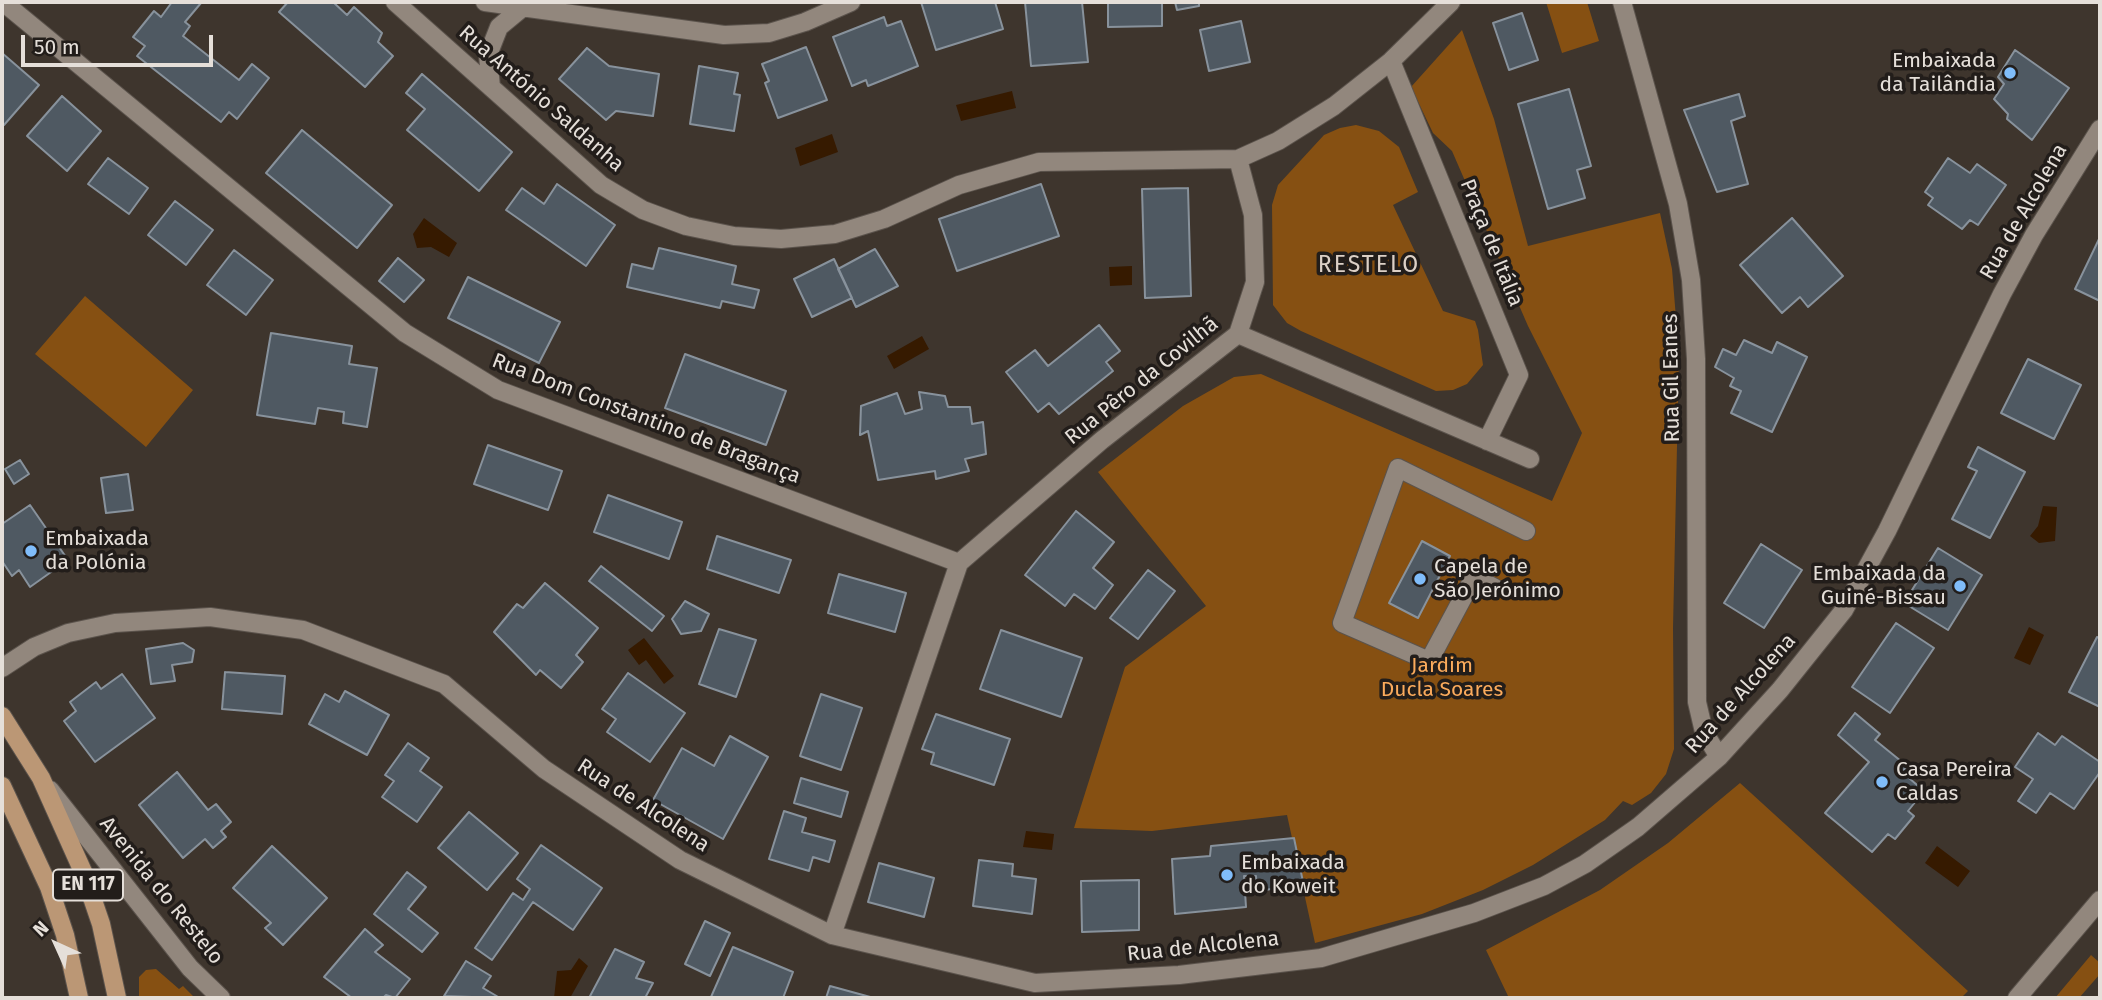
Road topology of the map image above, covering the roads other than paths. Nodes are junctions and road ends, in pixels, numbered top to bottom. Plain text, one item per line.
1 (4, 2) edge
2 (395, 2) edge
3 (485, 2) edge
4 (851, 2) edge
5 (1451, 2) edge
6 (1622, 2) edge
7 (522, 8) junction
8 (1391, 61) junction
9 (491, 87) junction
10 (2100, 129) edge
11 (1238, 159) junction
12 (1238, 334) junction
13 (1487, 441) junction
14 (1530, 459) dead end
15 (1526, 531) dead end
16 (959, 563) junction
17 (1495, 588) dead end
18 (2, 668) edge
19 (2, 716) edge
20 (1719, 757) junction
21 (41, 778) junction
22 (2, 786) edge
23 (2100, 900) edge
24 (832, 934) junction
25 (79, 998) edge
26 (117, 998) edge
27 (220, 998) edge
28 (2017, 998) edge

1 - 16 street, Rua Dom Constantino de Bragança
2 - 9 street, Rua António Saldanha
3 - 7 street
4 - 7 street
5 - 8 street
6 - 20 street, Rua Gil Eanes
7 - 9 street
8 - 11 street
8 - 13 street, Praça de Itália
9 - 11 street, Rua António Saldanha
10 - 20 street, Rua de Alcolena
11 - 12 street, Rua Pêro da Covilhã
12 - 13 street
12 - 16 street, Rua Pêro da Covilhã
13 - 14 street
15 - 17 street
16 - 24 street
18 - 24 street, Rua de Alcolena
19 - 21 main road, EN 117
20 - 24 street, Rua de Alcolena
21 - 26 main road, EN 117
21 - 27 street, Avenida do Restelo
22 - 25 main road
23 - 28 street

